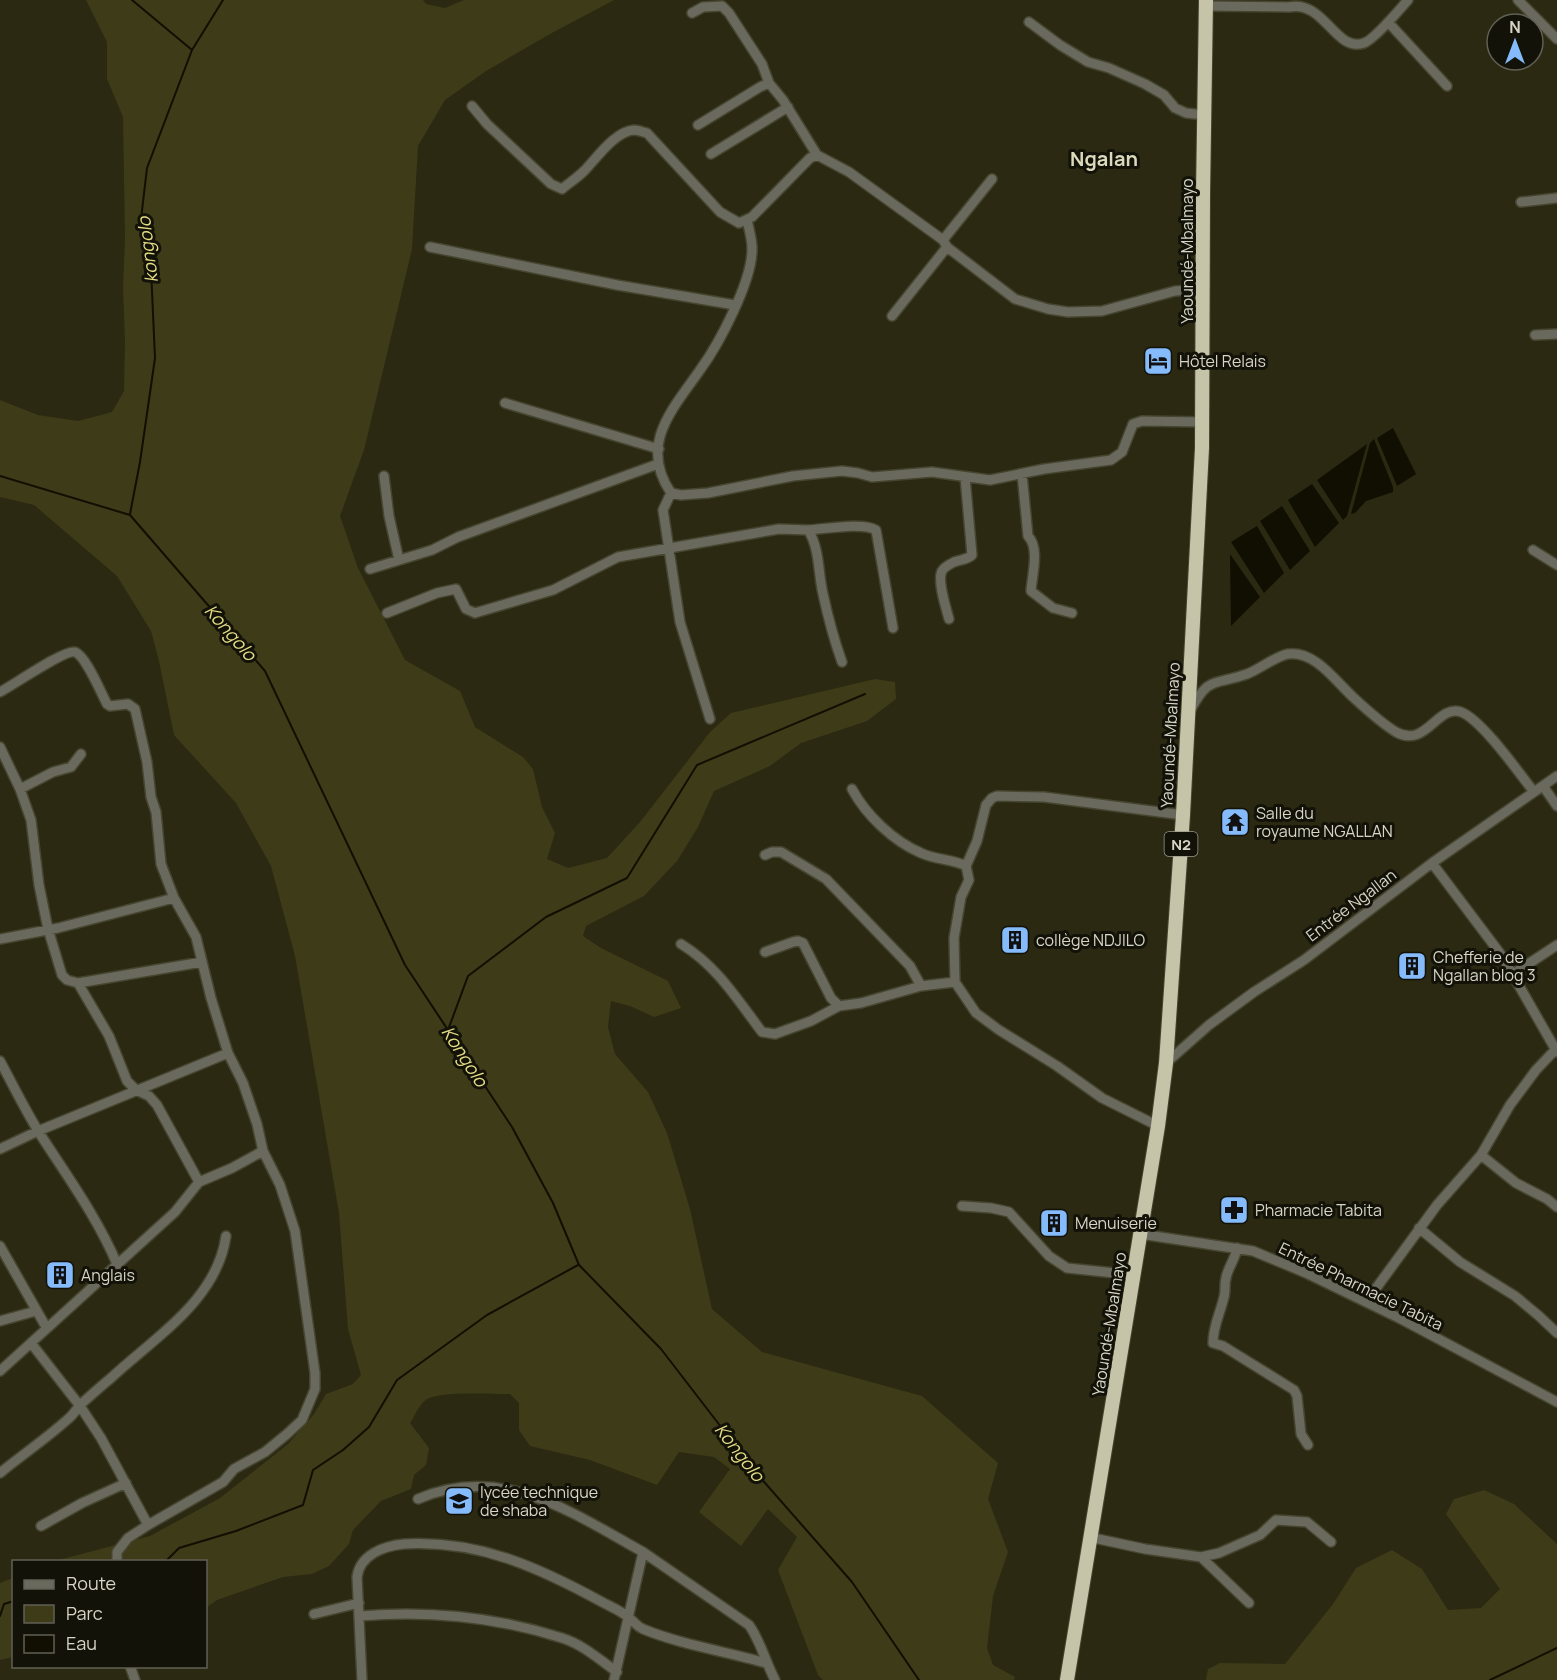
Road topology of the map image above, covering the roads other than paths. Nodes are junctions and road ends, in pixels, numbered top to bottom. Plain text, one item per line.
1 (1408, 0) edge
2 (1518, 0) edge
3 (1206, 3) edge
4 (692, 13) dead end
5 (1029, 22) dead end
6 (1388, 22) junction
7 (1557, 39) edge
8 (770, 83) junction
9 (1447, 86) dead end
10 (472, 106) dead end
11 (788, 107) junction
12 (1204, 115) junction
13 (698, 125) dead end
14 (711, 154) dead end
15 (817, 155) junction
16 (992, 179) dead end
17 (1557, 198) edge
18 (1521, 202) dead end
19 (747, 220) junction
20 (945, 243) junction
21 (430, 247) dead end
22 (1204, 289) junction
23 (735, 305) junction
24 (892, 316) dead end
25 (1557, 334) edge
26 (1535, 335) dead end
27 (505, 403) dead end
28 (1203, 422) junction
29 (659, 449) junction
30 (658, 464) junction
31 (1022, 474) junction
32 (384, 476) dead end
33 (964, 477) junction
34 (671, 493) junction
35 (808, 530) junction
36 (669, 548) junction
37 (1533, 550) dead end
38 (399, 560) junction
39 (1557, 565) edge
40 (370, 569) dead end
41 (387, 613) dead end
42 (1072, 613) dead end
43 (949, 620) dead end
44 (893, 628) dead end
45 (842, 662) dead end
46 (0, 692) edge
47 (710, 719) dead end
48 (1187, 719) junction
49 (0, 747) edge
50 (81, 754) dead end
51 (1557, 776) edge
52 (20, 789) junction
53 (852, 789) dead end
54 (1539, 789) junction
55 (1557, 806) edge
56 (1183, 815) junction
57 (765, 855) dead end
58 (1432, 863) junction
59 (966, 866) junction
60 (174, 898) junction
61 (48, 929) junction
62 (0, 939) edge
63 (681, 944) dead end
64 (1557, 945) edge
65 (765, 952) dead end
66 (202, 962) junction
67 (1513, 974) junction
68 (955, 982) junction
69 (78, 983) junction
70 (921, 986) junction
71 (839, 1006) junction
72 (1556, 1051) edge
73 (228, 1053) junction
74 (0, 1061) edge
75 (1166, 1063) junction
76 (136, 1090) junction
77 (1158, 1126) junction
78 (38, 1131) junction
79 (0, 1149) edge
80 (263, 1151) junction
81 (1481, 1155) junction
82 (199, 1182) junction
83 (962, 1206) dead end
84 (1557, 1207) edge
85 (1419, 1228) junction
86 (1140, 1234) junction
87 (226, 1236) dead end
88 (0, 1246) edge
89 (1237, 1248) junction
90 (117, 1264) junction
91 (1134, 1275) junction
92 (1366, 1302) junction
93 (36, 1311) junction
94 (0, 1321) edge
95 (46, 1327) junction
96 (1557, 1334) edge
97 (31, 1343) junction
98 (0, 1371) edge
99 (1557, 1402) edge
100 (80, 1406) junction
101 (1308, 1445) dead end
102 (0, 1473) edge
103 (126, 1483) junction
104 (418, 1499) dead end
105 (148, 1525) junction
106 (42, 1526) dead end
107 (1089, 1537) junction
108 (1331, 1542) dead end
109 (643, 1552) junction
110 (1201, 1557) junction
111 (117, 1560) edge
112 (358, 1603) junction
113 (1249, 1603) dead end
114 (314, 1614) dead end
115 (360, 1616) junction
116 (628, 1616) junction
117 (766, 1663) junction
118 (616, 1676) edge
119 (362, 1680) edge
120 (775, 1680) edge
121 (1066, 1680) edge

1 - 6 street
2 - 7 street
3 - 6 street
3 - 12 highway, Yaoundé-Mbalmayo / N2
4 - 8 street
5 - 12 street
6 - 9 street
8 - 11 street
8 - 13 street
10 - 19 street
11 - 14 street
11 - 15 street
12 - 22 highway, Yaoundé-Mbalmayo / N2
15 - 19 street
15 - 20 street
16 - 20 street
17 - 18 street
19 - 23 street
20 - 22 street
20 - 24 street
21 - 23 street
22 - 28 highway, Yaoundé-Mbalmayo / N2
23 - 29 street
25 - 26 street
27 - 29 street
28 - 31 street
28 - 48 highway, Yaoundé-Mbalmayo / N2
29 - 30 street
30 - 34 street
30 - 38 street
31 - 33 street
31 - 42 street
32 - 38 street
33 - 34 street
33 - 43 street
34 - 36 street
35 - 36 street
35 - 44 street
35 - 45 street
36 - 41 street
36 - 47 street
37 - 39 street
38 - 40 street
46 - 60 street
48 - 54 street
48 - 56 highway, Yaoundé-Mbalmayo / N2
49 - 52 street
50 - 52 street
51 - 54 street, Entrée Ngallan
52 - 61 street
53 - 59 street
54 - 55 street
54 - 58 street, Entrée Ngallan
56 - 59 street
56 - 75 highway, Yaoundé-Mbalmayo / N2
57 - 70 street
58 - 67 street
58 - 75 street, Entrée Ngallan
59 - 68 street
60 - 61 street
60 - 66 street
61 - 62 street
61 - 69 street
63 - 71 street
64 - 67 street
65 - 71 street
66 - 69 street
66 - 73 street
67 - 72 street
68 - 70 street
68 - 77 street
69 - 76 street
70 - 71 street
72 - 81 street
73 - 76 street
73 - 80 street
74 - 78 street
75 - 77 highway, Yaoundé-Mbalmayo / N2
76 - 78 street
76 - 82 street
77 - 86 highway, Yaoundé-Mbalmayo / N2
78 - 79 street
78 - 90 street
80 - 82 street
80 - 105 street
81 - 84 street
81 - 85 street
82 - 90 street
83 - 91 street
85 - 92 street
85 - 96 street
86 - 89 street, Entrée Pharmacie Tabita
86 - 91 highway, Yaoundé-Mbalmayo / N2
87 - 100 street
88 - 93 street
89 - 92 street, Entrée Pharmacie Tabita
89 - 101 street
90 - 95 street
91 - 107 highway, Yaoundé-Mbalmayo / N2
92 - 99 street, Entrée Pharmacie Tabita
93 - 94 street
93 - 95 street
95 - 97 street
97 - 98 street
97 - 100 street
100 - 102 street
100 - 103 street
103 - 105 street
103 - 106 street
104 - 109 street
105 - 111 street
107 - 110 street
107 - 121 highway, Yaoundé-Mbalmayo / N2
108 - 110 street
109 - 116 street
109 - 117 street
110 - 113 street
112 - 114 street
112 - 115 street
112 - 116 street
115 - 118 street
115 - 119 street
116 - 117 street
116 - 118 street
117 - 120 street

